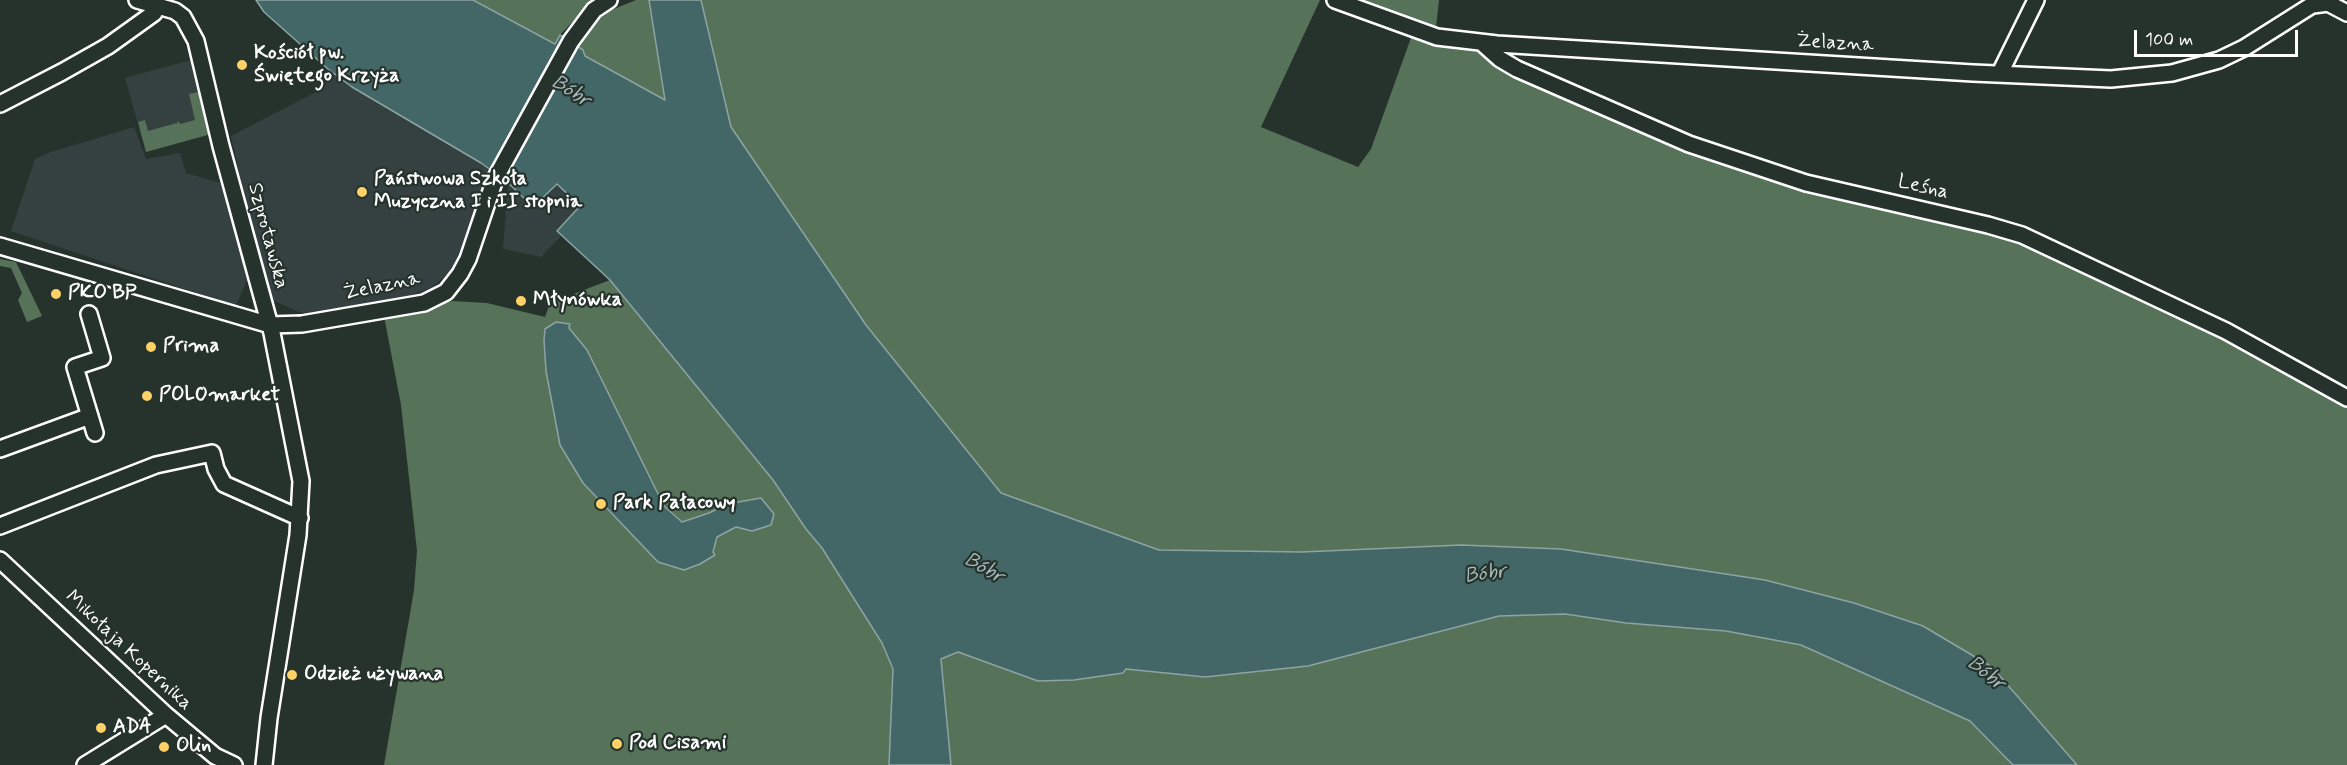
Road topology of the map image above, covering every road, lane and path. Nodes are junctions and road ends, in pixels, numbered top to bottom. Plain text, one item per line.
1 (137, 0) edge
2 (609, 0) edge
3 (1335, 0) edge
4 (2036, 0) edge
5 (2345, 0) edge
6 (2315, 3) edge
7 (2347, 5) edge
8 (157, 6) junction
9 (2347, 13) edge
10 (1481, 42) junction
11 (2000, 73) junction
12 (0, 104) edge
13 (0, 246) edge
14 (89, 314) dead end
15 (270, 326) junction
16 (2347, 398) edge
17 (90, 416) junction
18 (95, 434) dead end
19 (0, 449) edge
20 (300, 518) junction
21 (0, 526) edge
22 (0, 560) edge
23 (166, 715) junction
24 (85, 765) edge
25 (234, 765) edge
26 (264, 765) edge

1 - 8 street, Szprotawska
2 - 15 street, Żelazna
3 - 10 street, Żelazna
4 - 11 street
5 - 7 street
6 - 9 street
6 - 11 street, Żelazna
8 - 12 street
8 - 15 street, Szprotawska
10 - 11 street, Żelazna
10 - 16 street, Leśna
13 - 15 street, Żelazna
14 - 17 street
15 - 20 street, Szprotawska
17 - 18 street
17 - 19 street
20 - 21 street
20 - 26 street, Szprotawska
22 - 23 street, Mikołaja Kopernika
23 - 24 street
23 - 25 street, Mikołaja Kopernika

